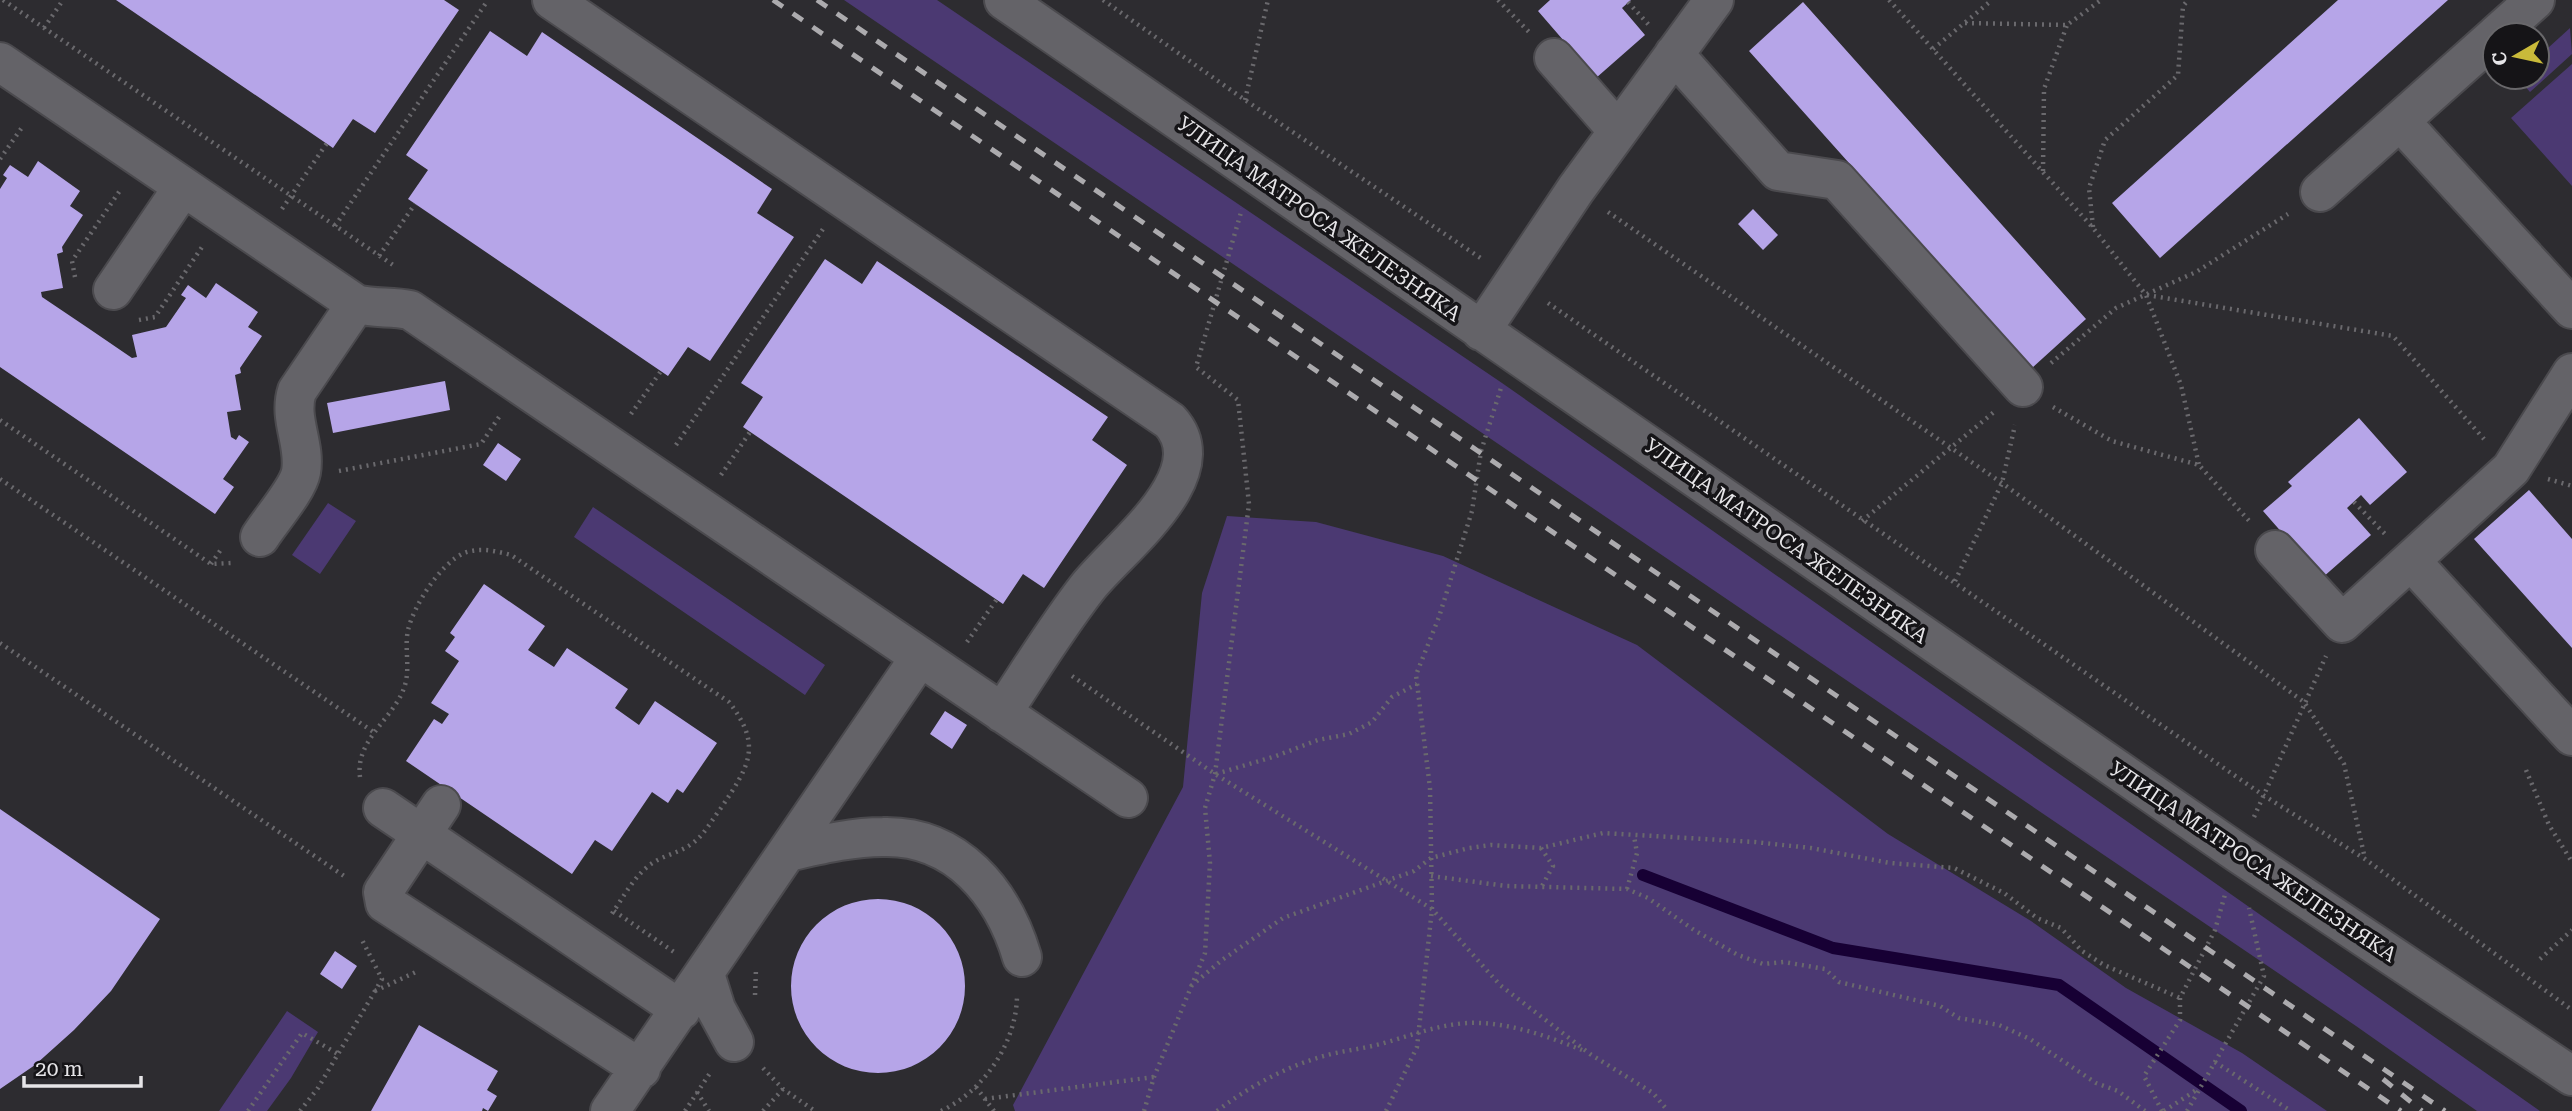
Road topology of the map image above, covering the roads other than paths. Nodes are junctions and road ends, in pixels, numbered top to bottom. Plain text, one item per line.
1 (552, 0) edge
2 (1004, 0) edge
3 (1714, 0) edge
4 (2535, 0) edge
5 (2511, 21) edge
6 (2481, 48) edge
7 (1674, 54) junction
8 (1554, 58) dead end
9 (2, 67) edge
10 (2400, 121) junction
11 (1618, 131) junction
12 (183, 187) junction
13 (2320, 192) road end
14 (113, 290) dead end
15 (356, 304) junction
16 (2572, 309) edge
17 (1481, 331) junction
18 (2572, 373) edge
19 (2023, 387) road end
20 (249, 550) road end
21 (2275, 550) road end
22 (2411, 561) junction
23 (920, 657) junction
24 (1002, 713) junction
25 (2572, 736) edge
26 (1128, 798) dead end
27 (383, 808) road end
28 (431, 820) junction
29 (788, 852) junction
30 (1022, 957) road end
31 (705, 974) junction
32 (670, 1002) junction
33 (735, 1058) road end
34 (641, 1069) junction
35 (2572, 1076) edge
36 (610, 1111) edge

1 - 24 street
2 - 17 street, УЛИЦА МАТРОСА ЖЕЛЕЗНЯКА
3 - 7 street
4 - 5 street
6 - 10 street
7 - 11 street
7 - 19 street
8 - 11 street
9 - 12 street
10 - 13 street
10 - 16 street
11 - 17 street
12 - 14 street
12 - 15 street
15 - 20 street
15 - 23 street
17 - 35 street, УЛИЦА МАТРОСА ЖЕЛЕЗНЯКА
18 - 22 street
21 - 22 street
22 - 25 street
23 - 24 street
23 - 29 street
24 - 26 street
27 - 28 street
28 - 32 street
28 - 34 street
29 - 30 street
29 - 31 street
31 - 32 street
31 - 33 street
32 - 34 street
34 - 36 street

